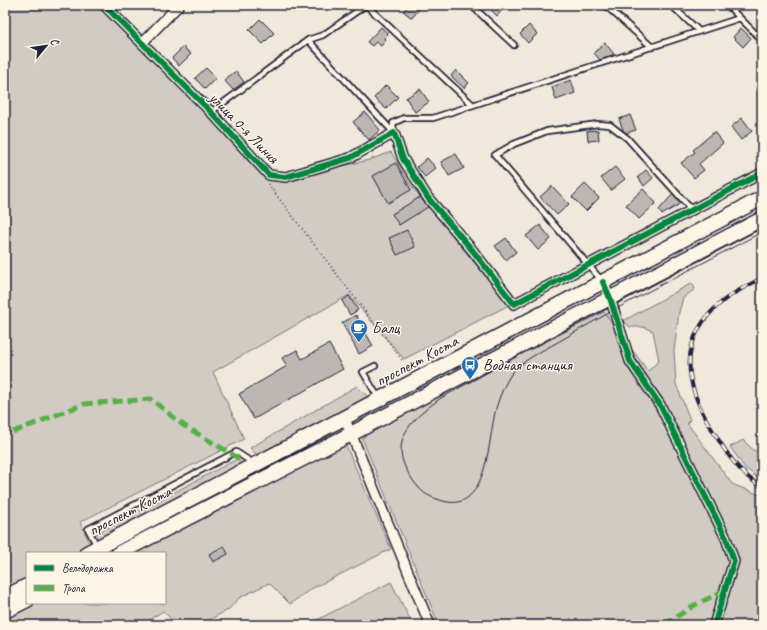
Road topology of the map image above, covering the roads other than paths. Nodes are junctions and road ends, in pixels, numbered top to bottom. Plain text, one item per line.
1 (104, 5) edge
2 (179, 5) edge
3 (366, 5) edge
4 (471, 5) edge
5 (605, 5) edge
6 (671, 5) edge
7 (727, 5) edge
8 (740, 18) junction
9 (699, 31) junction
10 (308, 40) junction
11 (762, 40) edge
12 (142, 43) junction
13 (514, 45) dead end
14 (652, 47) junction
15 (473, 105) junction
16 (211, 112) junction
17 (394, 133) junction
18 (762, 173) edge
19 (762, 198) edge
20 (692, 210) junction
21 (762, 219) edge
22 (588, 266) junction
23 (603, 282) junction
24 (610, 298) junction
25 (375, 366) dead end
26 (380, 400) junction
27 (345, 419) junction
28 (351, 434) junction
29 (256, 466) junction
30 (92, 550) edge
31 (121, 552) edge
32 (26, 586) edge
33 (5, 597) edge
34 (26, 600) edge
35 (5, 611) edge
36 (430, 625) edge
37 (714, 625) edge

1 - 12 street, улица 0-я Линия
2 - 12 street
3 - 10 lane
3 - 15 lane
4 - 13 lane
5 - 14 lane
6 - 9 lane
7 - 8 lane
8 - 9 lane
8 - 11 lane
9 - 14 lane
10 - 16 lane
10 - 17 lane
12 - 16 street, улица 0-я Линия
14 - 15 lane
15 - 17 lane
16 - 17 street, улица 0-я Линия
17 - 22 street
18 - 20 street
19 - 23 main road, проспект Коста
20 - 22 street
20 - 22 lane
21 - 24 main road, проспект Коста
22 - 23 lane
23 - 24 street
23 - 26 main road, проспект Коста
24 - 28 main road, проспект Коста
24 - 37 street
25 - 26 lane
26 - 27 main road, проспект Коста
27 - 28 street
27 - 29 main road, проспект Коста
28 - 31 main road, проспект Коста
28 - 36 street
29 - 30 main road, проспект Коста
29 - 30 lane
32 - 33 main road
34 - 35 main road

